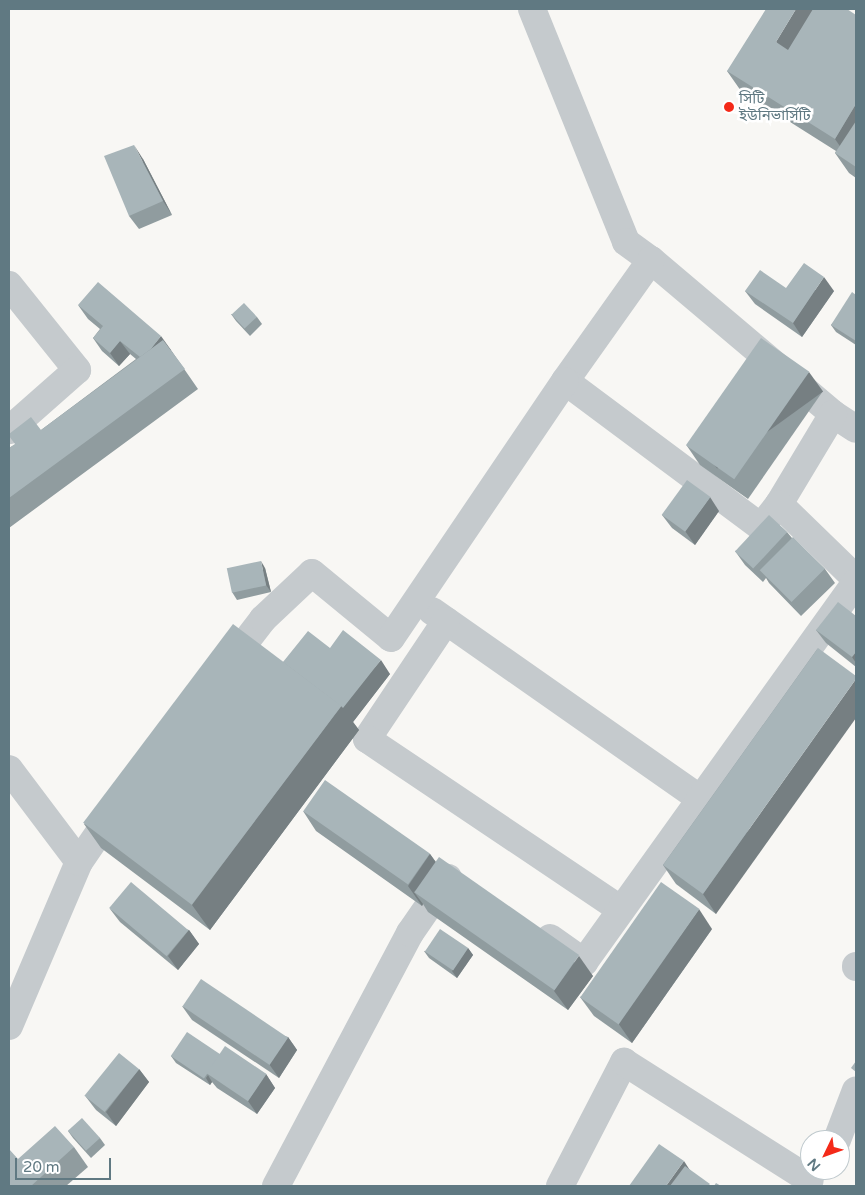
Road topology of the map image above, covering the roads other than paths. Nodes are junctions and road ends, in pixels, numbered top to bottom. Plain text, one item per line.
1 (532, 9) edge
2 (651, 260) junction
3 (9, 285) edge
4 (565, 381) junction
5 (833, 414) junction
6 (856, 429) edge
7 (9, 430) edge
8 (779, 504) junction
9 (856, 580) edge
10 (417, 600) junction
11 (446, 621) junction
12 (209, 688) edge
13 (9, 768) edge
14 (132, 787) edge
15 (700, 800) junction
16 (79, 862) junction
17 (469, 883) edge
18 (620, 910) junction
19 (527, 922) edge
20 (9, 1026) edge
21 (856, 1090) edge
22 (841, 1130) edge
23 (800, 1172) edge
24 (276, 1186) edge
25 (560, 1186) edge

1 - 2 street
2 - 4 street
2 - 5 street
3 - 7 street
4 - 8 street
4 - 10 street
5 - 6 street
5 - 8 street
8 - 9 street
9 - 15 street
10 - 11 street
10 - 12 street
11 - 15 street
11 - 18 street
13 - 16 street
14 - 16 street
15 - 18 street
16 - 20 street
17 - 24 street
18 - 19 street
21 - 22 street
23 - 25 street

